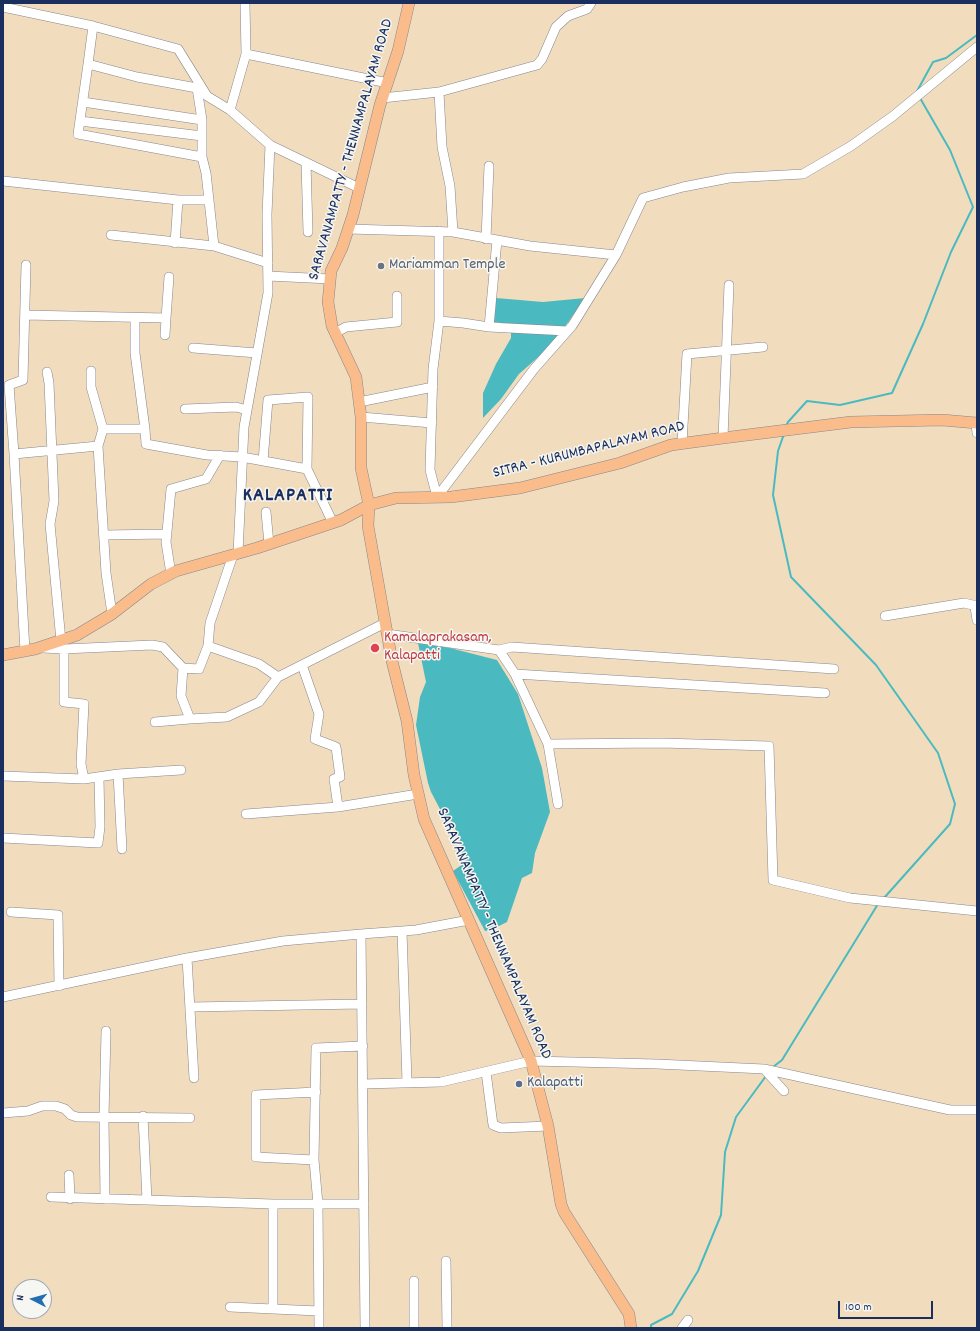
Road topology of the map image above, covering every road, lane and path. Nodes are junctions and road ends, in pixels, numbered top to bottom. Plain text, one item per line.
1 (245, 3) edge
2 (410, 3) edge
3 (591, 3) edge
4 (4, 9) edge
5 (93, 26) junction
6 (977, 48) edge
7 (246, 54) junction
8 (88, 64) junction
9 (388, 83) junction
10 (198, 85) junction
11 (439, 92) junction
12 (382, 98) junction
13 (82, 102) junction
14 (230, 110) junction
15 (202, 120) junction
16 (80, 121) junction
17 (202, 136) junction
18 (270, 146) junction
19 (202, 157) junction
20 (306, 163) junction
21 (489, 166) dead end
22 (3, 181) edge
23 (359, 188) junction
24 (178, 200) junction
25 (209, 200) junction
26 (348, 229) junction
27 (439, 231) junction
28 (308, 232) dead end
29 (453, 232) junction
30 (111, 235) dead end
31 (486, 239) junction
32 (497, 240) junction
33 (175, 242) junction
34 (214, 246) junction
35 (616, 255) junction
36 (268, 262) junction
37 (26, 265) dead end
38 (268, 276) junction
39 (169, 277) dead end
40 (330, 279) junction
41 (729, 285) dead end
42 (398, 296) dead end
43 (25, 315) junction
44 (135, 318) junction
45 (166, 318) junction
46 (439, 322) junction
47 (489, 327) junction
48 (567, 331) junction
49 (335, 333) junction
50 (165, 335) dead end
51 (763, 347) dead end
52 (193, 348) dead end
53 (726, 349) junction
54 (257, 354) junction
55 (91, 371) dead end
56 (46, 372) dead end
57 (433, 388) junction
58 (359, 402) junction
59 (185, 409) dead end
60 (247, 410) junction
61 (361, 417) junction
62 (432, 423) junction
63 (977, 426) edge
64 (103, 429) junction
65 (145, 429) junction
66 (723, 438) junction
67 (682, 444) junction
68 (98, 446) junction
69 (52, 450) junction
70 (14, 454) junction
71 (220, 455) junction
72 (242, 457) junction
73 (263, 461) junction
74 (307, 469) junction
75 (437, 497) junction
76 (369, 505) junction
77 (266, 512) dead end
78 (333, 523) junction
79 (167, 534) junction
80 (104, 535) junction
81 (269, 544) junction
82 (235, 554) junction
83 (171, 574) junction
84 (976, 606) edge
85 (112, 614) junction
86 (885, 616) dead end
87 (977, 620) edge
88 (385, 623) junction
89 (387, 634) junction
90 (62, 645) junction
91 (208, 646) junction
92 (499, 650) junction
93 (25, 651) junction
94 (3, 655) edge
95 (302, 665) junction
96 (182, 668) junction
97 (834, 669) dead end
98 (515, 674) junction
99 (278, 677) junction
100 (825, 693) dead end
101 (190, 719) junction
102 (155, 722) dead end
103 (548, 744) junction
104 (181, 770) dead end
105 (118, 774) junction
106 (3, 776) edge
107 (99, 776) junction
108 (84, 779) junction
109 (418, 794) junction
110 (558, 804) dead end
111 (338, 807) junction
112 (246, 814) dead end
113 (3, 838) edge
114 (122, 849) dead end
115 (977, 911) edge
116 (11, 912) dead end
117 (469, 920) junction
118 (402, 931) junction
119 (361, 934) junction
120 (187, 958) junction
121 (59, 986) junction
122 (3, 997) edge
123 (362, 1004) junction
124 (190, 1007) junction
125 (106, 1032) dead end
126 (363, 1046) junction
127 (531, 1060) junction
128 (764, 1069) junction
129 (486, 1072) junction
130 (194, 1078) dead end
131 (407, 1082) junction
132 (363, 1084) junction
133 (784, 1091) dead end
134 (316, 1092) junction
135 (977, 1110) edge
136 (3, 1113) edge
137 (143, 1116) junction
138 (104, 1118) junction
139 (190, 1118) dead end
140 (548, 1126) junction
141 (314, 1160) junction
142 (69, 1175) dead end
143 (51, 1197) dead end
144 (70, 1199) junction
145 (105, 1199) junction
146 (147, 1200) junction
147 (273, 1204) junction
148 (318, 1204) junction
149 (364, 1204) junction
150 (446, 1262) dead end
151 (414, 1281) dead end
152 (230, 1307) dead end
153 (273, 1309) junction
154 (319, 1311) junction
155 (688, 1320) dead end
156 (633, 1326) edge
157 (319, 1328) edge
158 (365, 1328) edge
159 (414, 1328) edge
160 (447, 1328) edge
161 (682, 1328) edge

1 - 7 street
2 - 9 main road, SARAVANAMPATTY - THENNAMPALAYAM ROAD
3 - 11 street
4 - 5 street
5 - 8 street
5 - 10 street
6 - 35 street
7 - 9 street
7 - 14 street
8 - 10 street
8 - 13 street
9 - 12 main road, SARAVANAMPATTY - THENNAMPALAYAM ROAD
10 - 14 street
10 - 15 street
11 - 12 street
11 - 29 street
12 - 23 main road, SARAVANAMPATTY - THENNAMPALAYAM ROAD
13 - 15 street
13 - 16 street
14 - 18 street
15 - 17 street
16 - 17 street
16 - 19 street
17 - 19 street
18 - 20 street
18 - 36 street
19 - 25 street
20 - 23 street
20 - 28 street
21 - 31 street
22 - 24 street
23 - 26 main road, SARAVANAMPATTY - THENNAMPALAYAM ROAD
24 - 25 street
24 - 33 street
25 - 34 street
26 - 27 street
26 - 40 main road, SARAVANAMPATTY - THENNAMPALAYAM ROAD
27 - 29 street
27 - 46 street
29 - 31 street
30 - 33 street
31 - 32 street
32 - 35 street
32 - 47 street
33 - 34 street
34 - 36 street
35 - 48 street
36 - 38 street
37 - 43 street
38 - 40 street
38 - 54 street
39 - 45 street
40 - 49 main road, SARAVANAMPATTY - THENNAMPALAYAM ROAD
41 - 53 street
42 - 49 street
43 - 44 street
43 - 70 street
44 - 45 street
44 - 65 street
45 - 50 street
46 - 47 street
46 - 57 street
47 - 48 street
48 - 75 street
49 - 58 main road, SARAVANAMPATTY - THENNAMPALAYAM ROAD
51 - 53 street
52 - 54 street
53 - 66 street
53 - 67 street
54 - 60 street
55 - 64 street
56 - 69 street
57 - 58 street
57 - 62 street
58 - 61 main road, SARAVANAMPATTY - THENNAMPALAYAM ROAD
59 - 60 street
60 - 72 street
61 - 62 street
61 - 76 main road, SARAVANAMPATTY - THENNAMPALAYAM ROAD
62 - 75 street
63 - 66 main road, SITRA - KURUMBAPALAYAM ROAD
64 - 65 street
64 - 68 street
65 - 71 street
66 - 67 main road, SITRA - KURUMBAPALAYAM ROAD
67 - 75 main road, SITRA - KURUMBAPALAYAM ROAD
68 - 69 street
68 - 80 street
69 - 70 street
69 - 90 street
70 - 93 street
71 - 72 street
71 - 79 street
72 - 73 street
72 - 82 street
73 - 74 street
73 - 74 street
74 - 78 street
75 - 76 main road, SITRA - KURUMBAPALAYAM ROAD
76 - 78 main road, SITRA - KURUMBAPALAYAM ROAD
76 - 88 main road, SARAVANAMPATTY - THENNAMPALAYAM ROAD
77 - 81 street
78 - 81 main road, SITRA - KURUMBAPALAYAM ROAD
79 - 80 street
79 - 83 street
80 - 85 street
81 - 82 main road, SITRA - KURUMBAPALAYAM ROAD
82 - 83 main road, SITRA - KURUMBAPALAYAM ROAD
82 - 91 street
83 - 85 main road, SITRA - KURUMBAPALAYAM ROAD
84 - 86 street
84 - 87 street
85 - 90 main road, SITRA - KURUMBAPALAYAM ROAD
88 - 89 main road, SARAVANAMPATTY - THENNAMPALAYAM ROAD
88 - 95 street
89 - 92 street
89 - 109 main road, SARAVANAMPATTY - THENNAMPALAYAM ROAD
90 - 93 main road, SITRA - KURUMBAPALAYAM ROAD
90 - 96 street
90 - 108 street
91 - 96 street
91 - 99 street
92 - 97 street
92 - 98 street
93 - 94 main road, SITRA - KURUMBAPALAYAM ROAD
95 - 99 street
95 - 111 street
96 - 101 street
98 - 100 street
98 - 103 street
99 - 101 street
101 - 102 street
103 - 110 street
103 - 115 street
104 - 105 street
105 - 107 street
105 - 114 street
106 - 108 street
107 - 108 street
107 - 113 street
109 - 111 street
109 - 117 main road, SARAVANAMPATTY - THENNAMPALAYAM ROAD
111 - 112 street
116 - 121 street
117 - 118 street
117 - 127 main road, SARAVANAMPATTY - THENNAMPALAYAM ROAD
118 - 119 street
118 - 131 street
119 - 120 street
119 - 123 street
120 - 121 street
120 - 124 street
121 - 122 street
123 - 124 street
123 - 126 street
124 - 130 street
125 - 138 street
126 - 132 street
126 - 134 street
127 - 128 street
127 - 129 street
127 - 140 main road, SARAVANAMPATTY - THENNAMPALAYAM ROAD
128 - 133 street
128 - 135 street
129 - 131 street
129 - 140 street
131 - 132 street
132 - 149 street
134 - 141 street
134 - 141 street
136 - 138 street
137 - 138 street
137 - 139 street
137 - 146 street
138 - 145 street
140 - 156 main road, SARAVANAMPATTY - THENNAMPALAYAM ROAD
141 - 148 street
142 - 144 street
143 - 144 street
144 - 145 street
145 - 146 street
146 - 147 street
147 - 148 street
147 - 153 street
148 - 149 street
148 - 154 street
149 - 158 street
150 - 160 street
151 - 159 street
152 - 153 street
153 - 154 street
154 - 157 street
155 - 161 street

